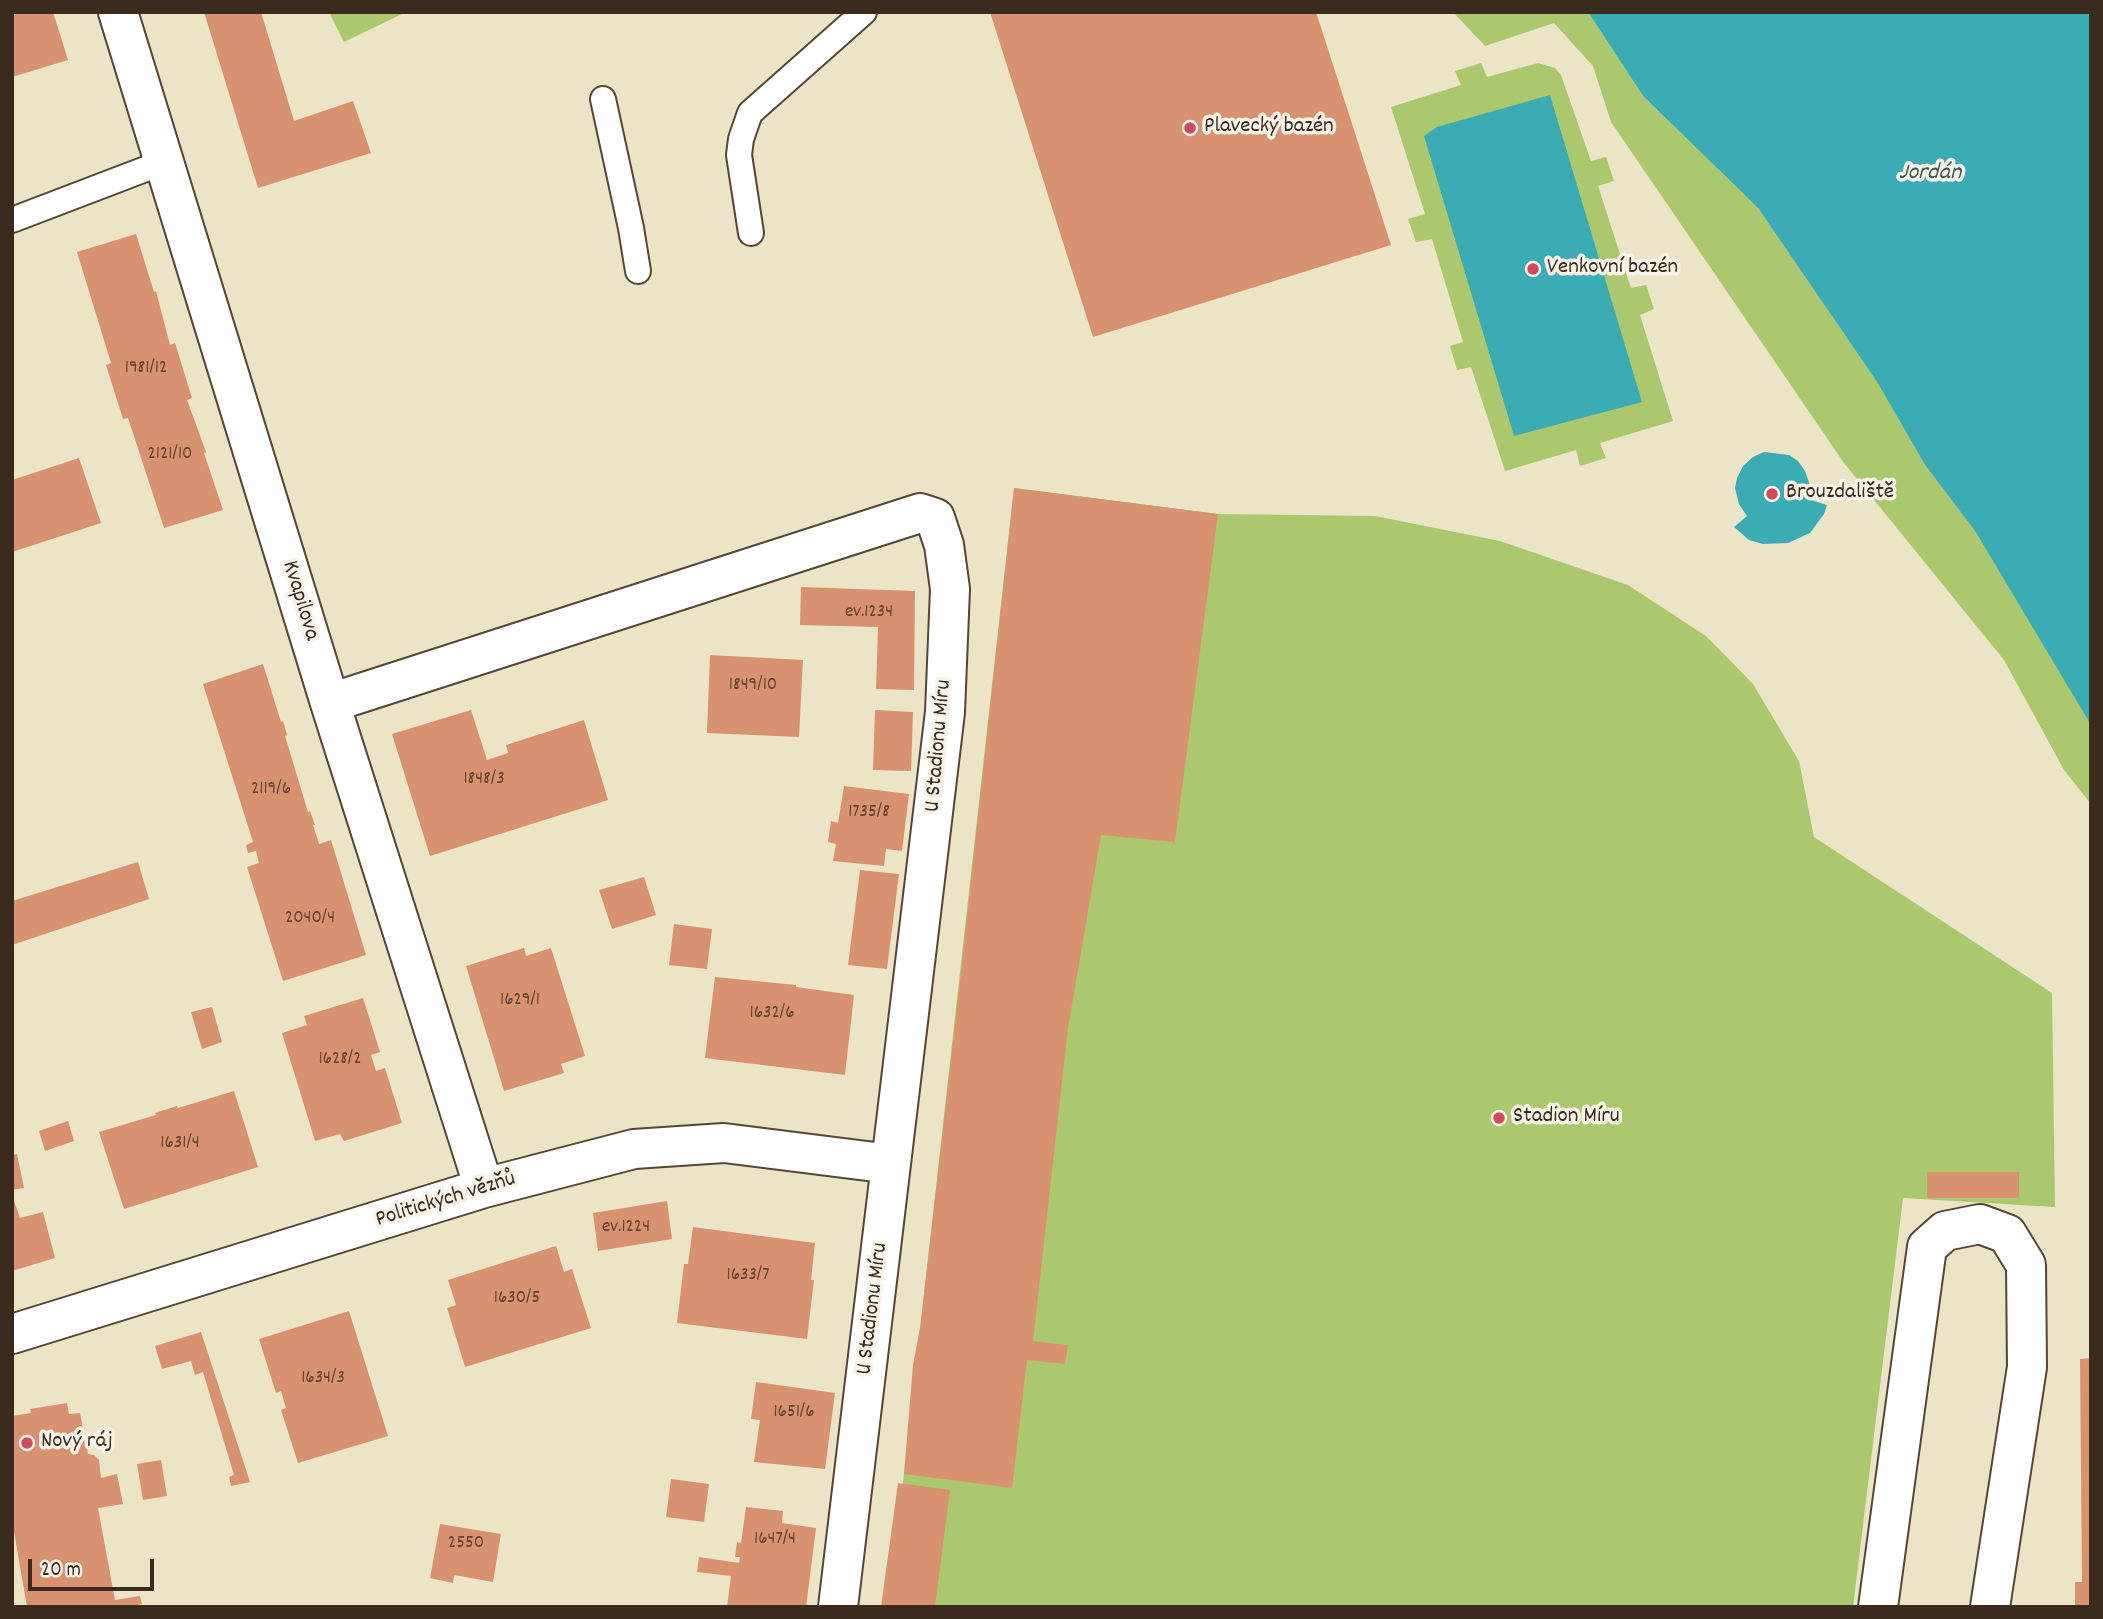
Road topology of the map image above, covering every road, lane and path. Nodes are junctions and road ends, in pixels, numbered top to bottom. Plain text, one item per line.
1 (118, 12) edge
2 (864, 12) edge
3 (603, 99) dead end
4 (164, 162) junction
5 (12, 220) edge
6 (751, 233) dead end
7 (638, 271) dead end
8 (330, 703) junction
9 (891, 1164) junction
10 (484, 1188) junction
11 (12, 1335) edge
12 (838, 1607) edge
13 (1878, 1607) edge
14 (1990, 1607) edge

1 - 4 street, Kvapilova
2 - 6 lane
3 - 7 lane
4 - 5 lane
4 - 8 street, Kvapilova
8 - 9 street, U Stadionu Míru
8 - 10 street, Kvapilova
9 - 10 street, Politických vězňů
9 - 12 street, U Stadionu Míru
10 - 11 street, Politických vězňů
13 - 14 street

